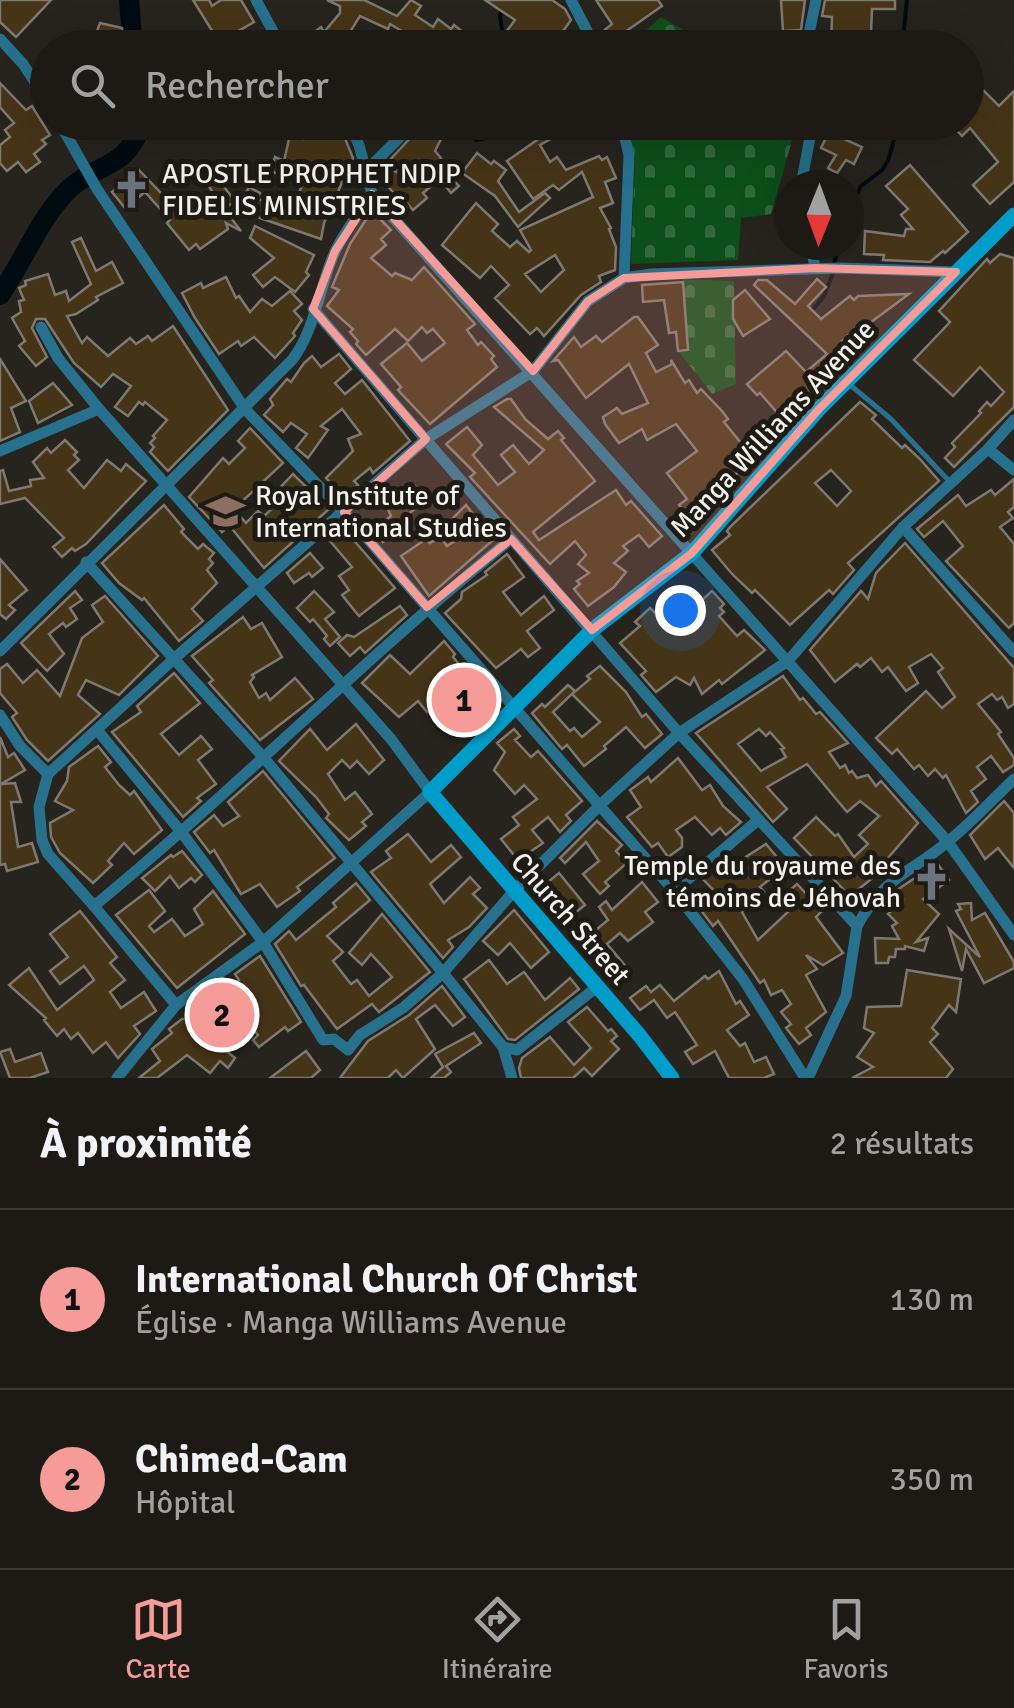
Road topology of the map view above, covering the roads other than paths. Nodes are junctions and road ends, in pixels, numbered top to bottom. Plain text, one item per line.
1 (256, 0) edge
2 (571, 0) edge
3 (816, 0) edge
4 (272, 30) edge
5 (587, 30) edge
6 (810, 30) edge
7 (0, 40) edge
8 (30, 75) edge
9 (69, 140) edge
10 (355, 140) edge
11 (397, 140) edge
12 (625, 140) edge
13 (810, 140) edge
14 (367, 170) junction
15 (804, 170) edge
16 (372, 194) junction
17 (1014, 214) edge
18 (821, 260) edge
19 (827, 268) junction
20 (956, 272) junction
21 (624, 278) junction
22 (314, 309) junction
23 (41, 327) dead end
24 (532, 371) junction
25 (846, 382) junction
26 (245, 408) junction
27 (99, 409) junction
28 (1014, 420) edge
29 (426, 439) junction
30 (988, 449) junction
31 (0, 451) edge
32 (1014, 470) edge
33 (951, 483) junction
34 (166, 486) junction
35 (344, 512) junction
36 (903, 527) junction
37 (511, 539) junction
38 (692, 553) junction
39 (86, 562) junction
40 (256, 590) junction
41 (427, 607) junction
42 (592, 630) junction
43 (0, 651) edge
44 (1014, 652) edge
45 (176, 657) junction
46 (788, 661) junction
47 (344, 687) junction
48 (515, 707) junction
49 (0, 715) edge
50 (98, 731) junction
51 (679, 734) junction
52 (264, 758) junction
53 (48, 774) junction
54 (1014, 778) edge
55 (430, 792) junction
56 (601, 804) junction
57 (757, 820) junction
58 (182, 833) junction
59 (948, 842) junction
60 (350, 862) junction
61 (674, 891) junction
62 (513, 892) junction
63 (94, 906) junction
64 (857, 926) junction
65 (1014, 935) edge
66 (263, 942) junction
67 (443, 973) junction
68 (598, 987) junction
69 (176, 1005) junction
70 (503, 1047) junction
71 (117, 1078) edge
72 (512, 1078) edge
73 (672, 1078) edge
74 (806, 1078) edge

1 - 4 street
2 - 5 street
3 - 6 street
7 - 8 street
9 - 26 street
10 - 14 street
11 - 14 street
12 - 21 street
13 - 15 street
14 - 16 street
16 - 22 street
16 - 24 street
17 - 20 main road, Manga Williams Avenue
18 - 19 street
19 - 20 street
19 - 21 street
20 - 25 main road, Manga Williams Avenue
21 - 24 street
22 - 26 street
22 - 29 street
23 - 27 street
24 - 29 street
24 - 38 street
25 - 33 lane
25 - 38 main road, Manga Williams Avenue
26 - 34 street
26 - 35 street
27 - 31 street
27 - 34 street
28 - 30 street
29 - 35 street
29 - 37 street
30 - 32 street
30 - 33 street
33 - 36 street
34 - 39 street
34 - 40 street
35 - 40 street
35 - 41 street
36 - 44 street
36 - 46 street
37 - 41 street
37 - 42 street
38 - 42 main road, Manga Williams Avenue
38 - 46 street
39 - 43 street
39 - 45 street
40 - 45 street
40 - 47 street
41 - 47 street
41 - 48 street
42 - 48 main road, Manga Williams Avenue
42 - 51 street
45 - 50 street
45 - 52 street
46 - 51 street
46 - 59 street
47 - 52 street
47 - 55 street
48 - 55 main road, Manga Williams Avenue
48 - 56 street
49 - 53 street
50 - 53 street
50 - 58 street
51 - 56 street
51 - 57 street
52 - 58 street
52 - 60 street
53 - 63 street
54 - 59 street
55 - 60 street
55 - 62 main road, Church Street
56 - 61 street
56 - 62 street
57 - 61 street
57 - 64 street
58 - 63 street
58 - 66 street
59 - 64 street
59 - 65 street
60 - 66 street
60 - 67 street
61 - 74 street
62 - 67 street
62 - 68 main road, Church Street
63 - 69 street
64 - 74 street
66 - 67 street
66 - 69 street
67 - 70 street
68 - 70 street
68 - 73 main road, Church Street
69 - 71 street
70 - 72 street

